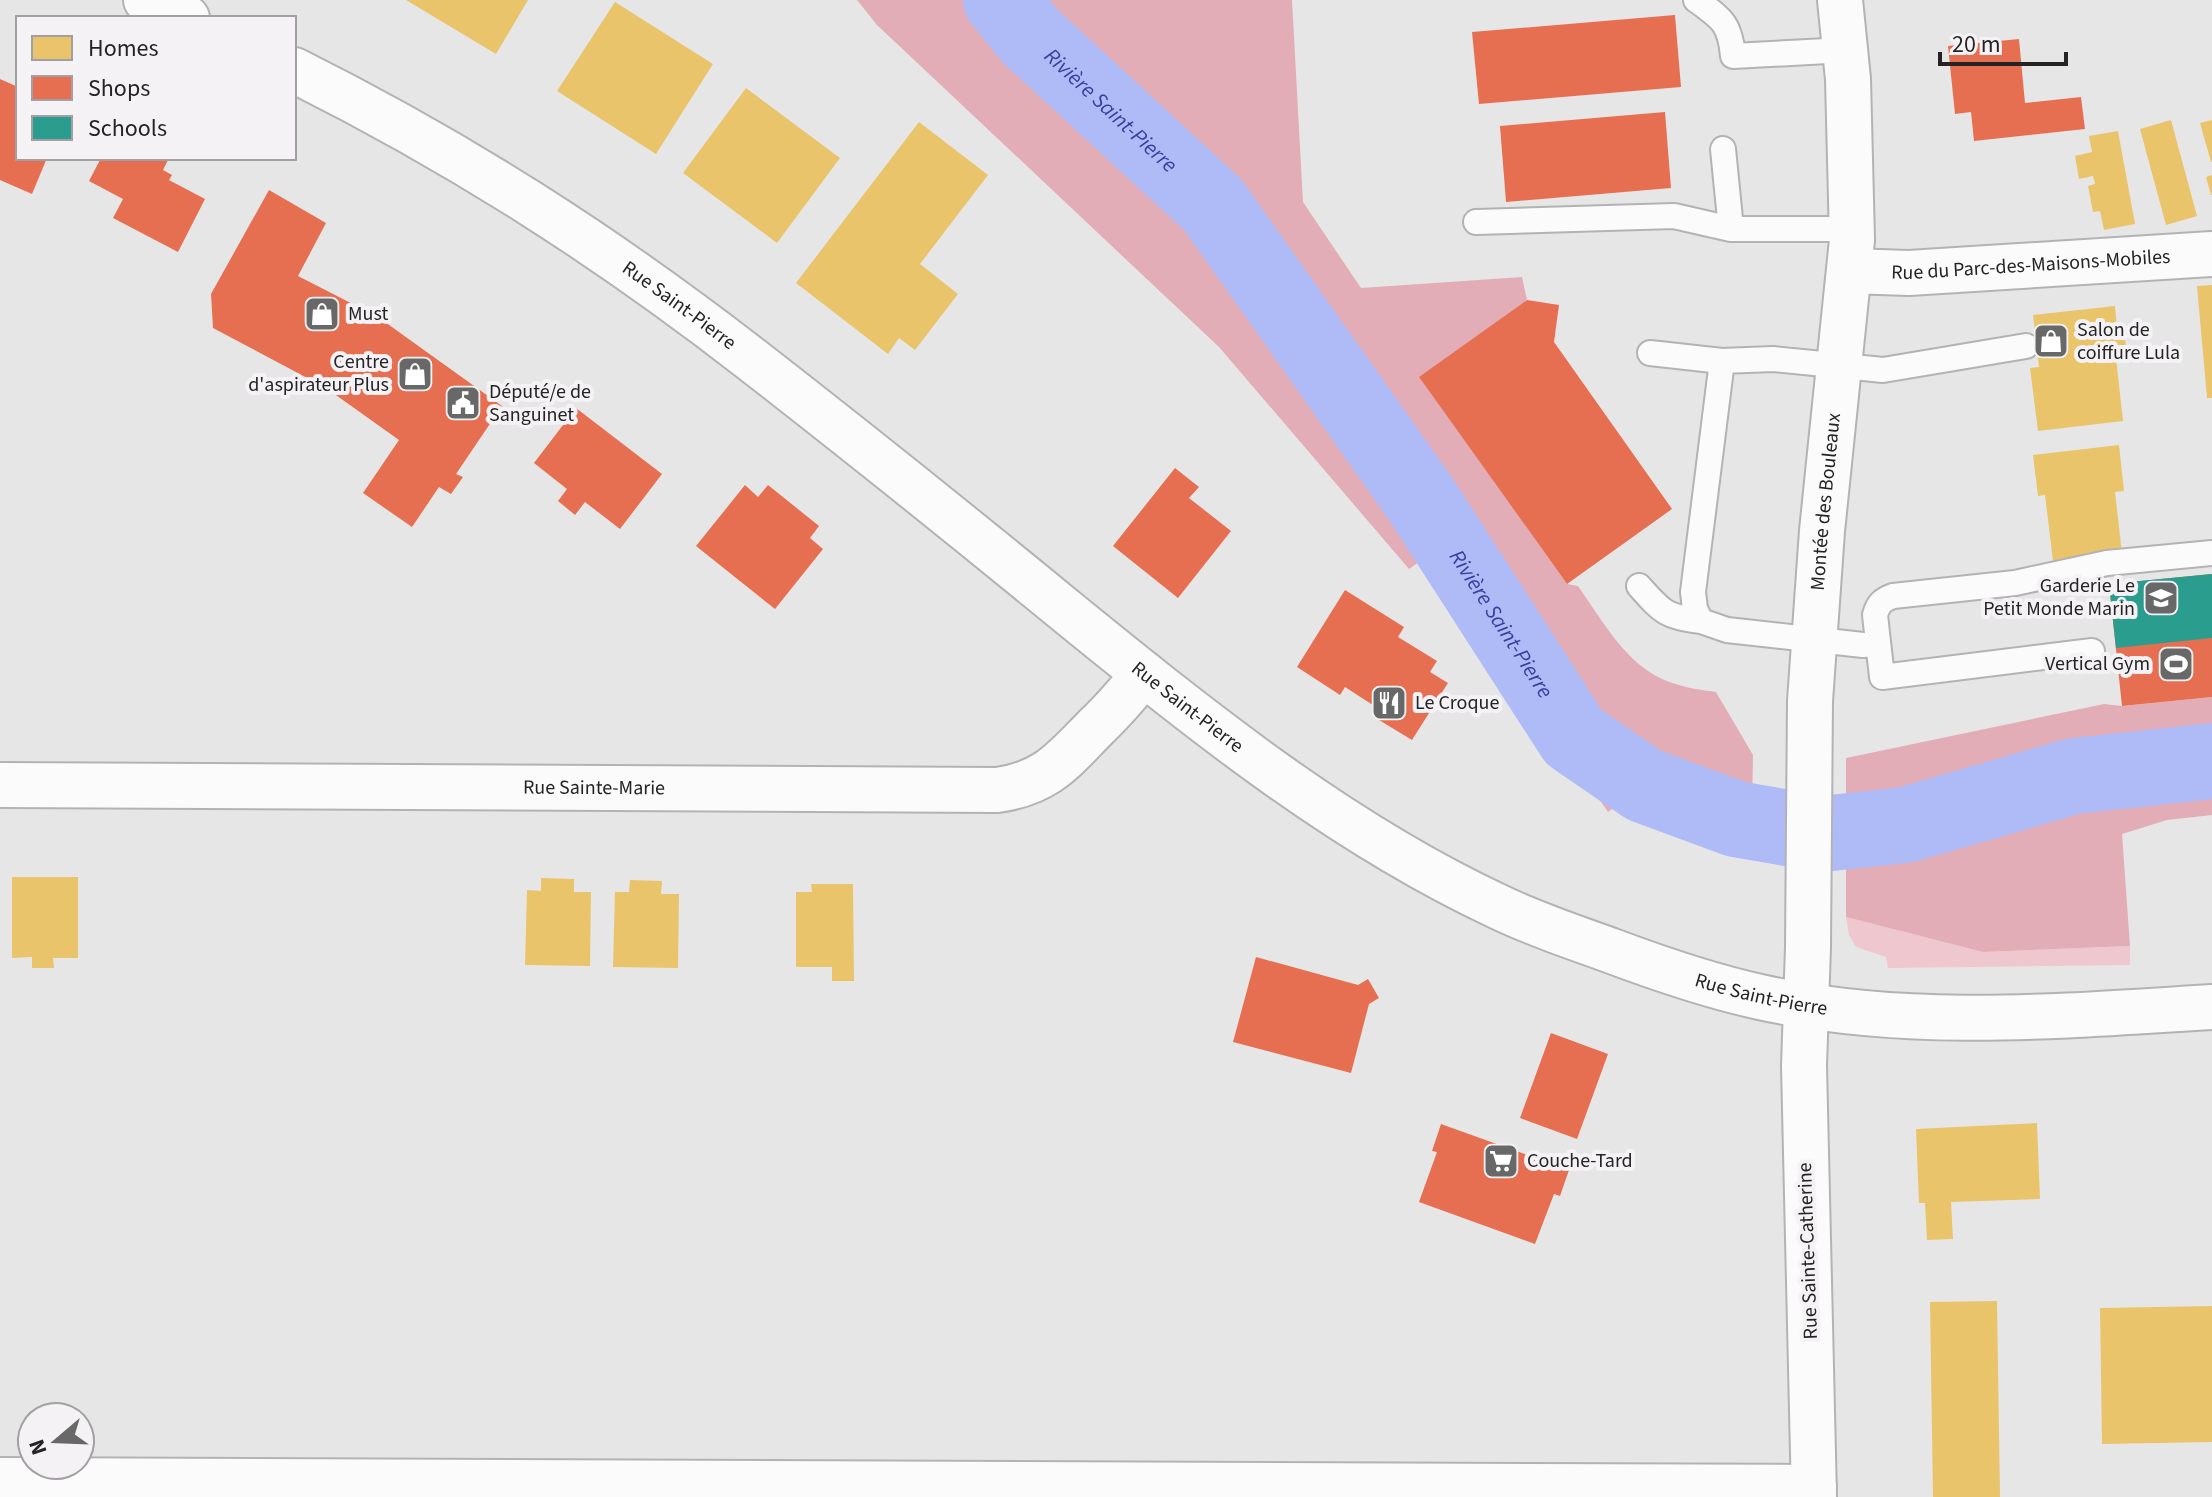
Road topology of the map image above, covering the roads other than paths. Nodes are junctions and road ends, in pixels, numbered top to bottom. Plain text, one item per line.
1 (146, 0) edge
2 (1696, 0) edge
3 (1840, 0) edge
4 (182, 16) edge
5 (1846, 50) junction
6 (296, 71) edge
7 (1723, 149) dead end
8 (1476, 222) dead end
9 (1731, 229) junction
10 (1850, 250) junction
11 (2212, 254) edge
12 (2026, 346) dead end
13 (1650, 353) dead end
14 (1722, 361) junction
15 (1840, 366) junction
16 (2212, 553) edge
17 (1639, 586) dead end
18 (1701, 621) junction
19 (1813, 640) junction
20 (1878, 644) junction
21 (2092, 651) dead end
22 (1144, 674) junction
23 (0, 785) edge
24 (1806, 1006) junction
25 (2212, 1007) edge
26 (0, 1480) edge
27 (254, 1489) edge
28 (1814, 1492) edge

1 - 4 street
2 - 5 lane
3 - 5 street, Montée des Bouleaux
5 - 10 street, Montée des Bouleaux
6 - 22 street, Rue Saint-Pierre
7 - 9 lane
8 - 9 lane
9 - 10 lane
10 - 11 street, Rue du Parc-des-Maisons-Mobiles
10 - 15 street, Montée des Bouleaux
12 - 15 lane
13 - 14 lane
14 - 15 lane
14 - 18 lane
15 - 19 street, Montée des Bouleaux
16 - 20 lane
17 - 18 lane
18 - 19 lane
19 - 20 lane
19 - 24 street, Montée des Bouleaux
20 - 21 lane
22 - 23 street, Rue Sainte-Marie
22 - 24 street, Rue Saint-Pierre
24 - 25 street, Rue Saint-Pierre
24 - 28 street, Rue Sainte-Catherine
26 - 27 street
27 - 28 street

